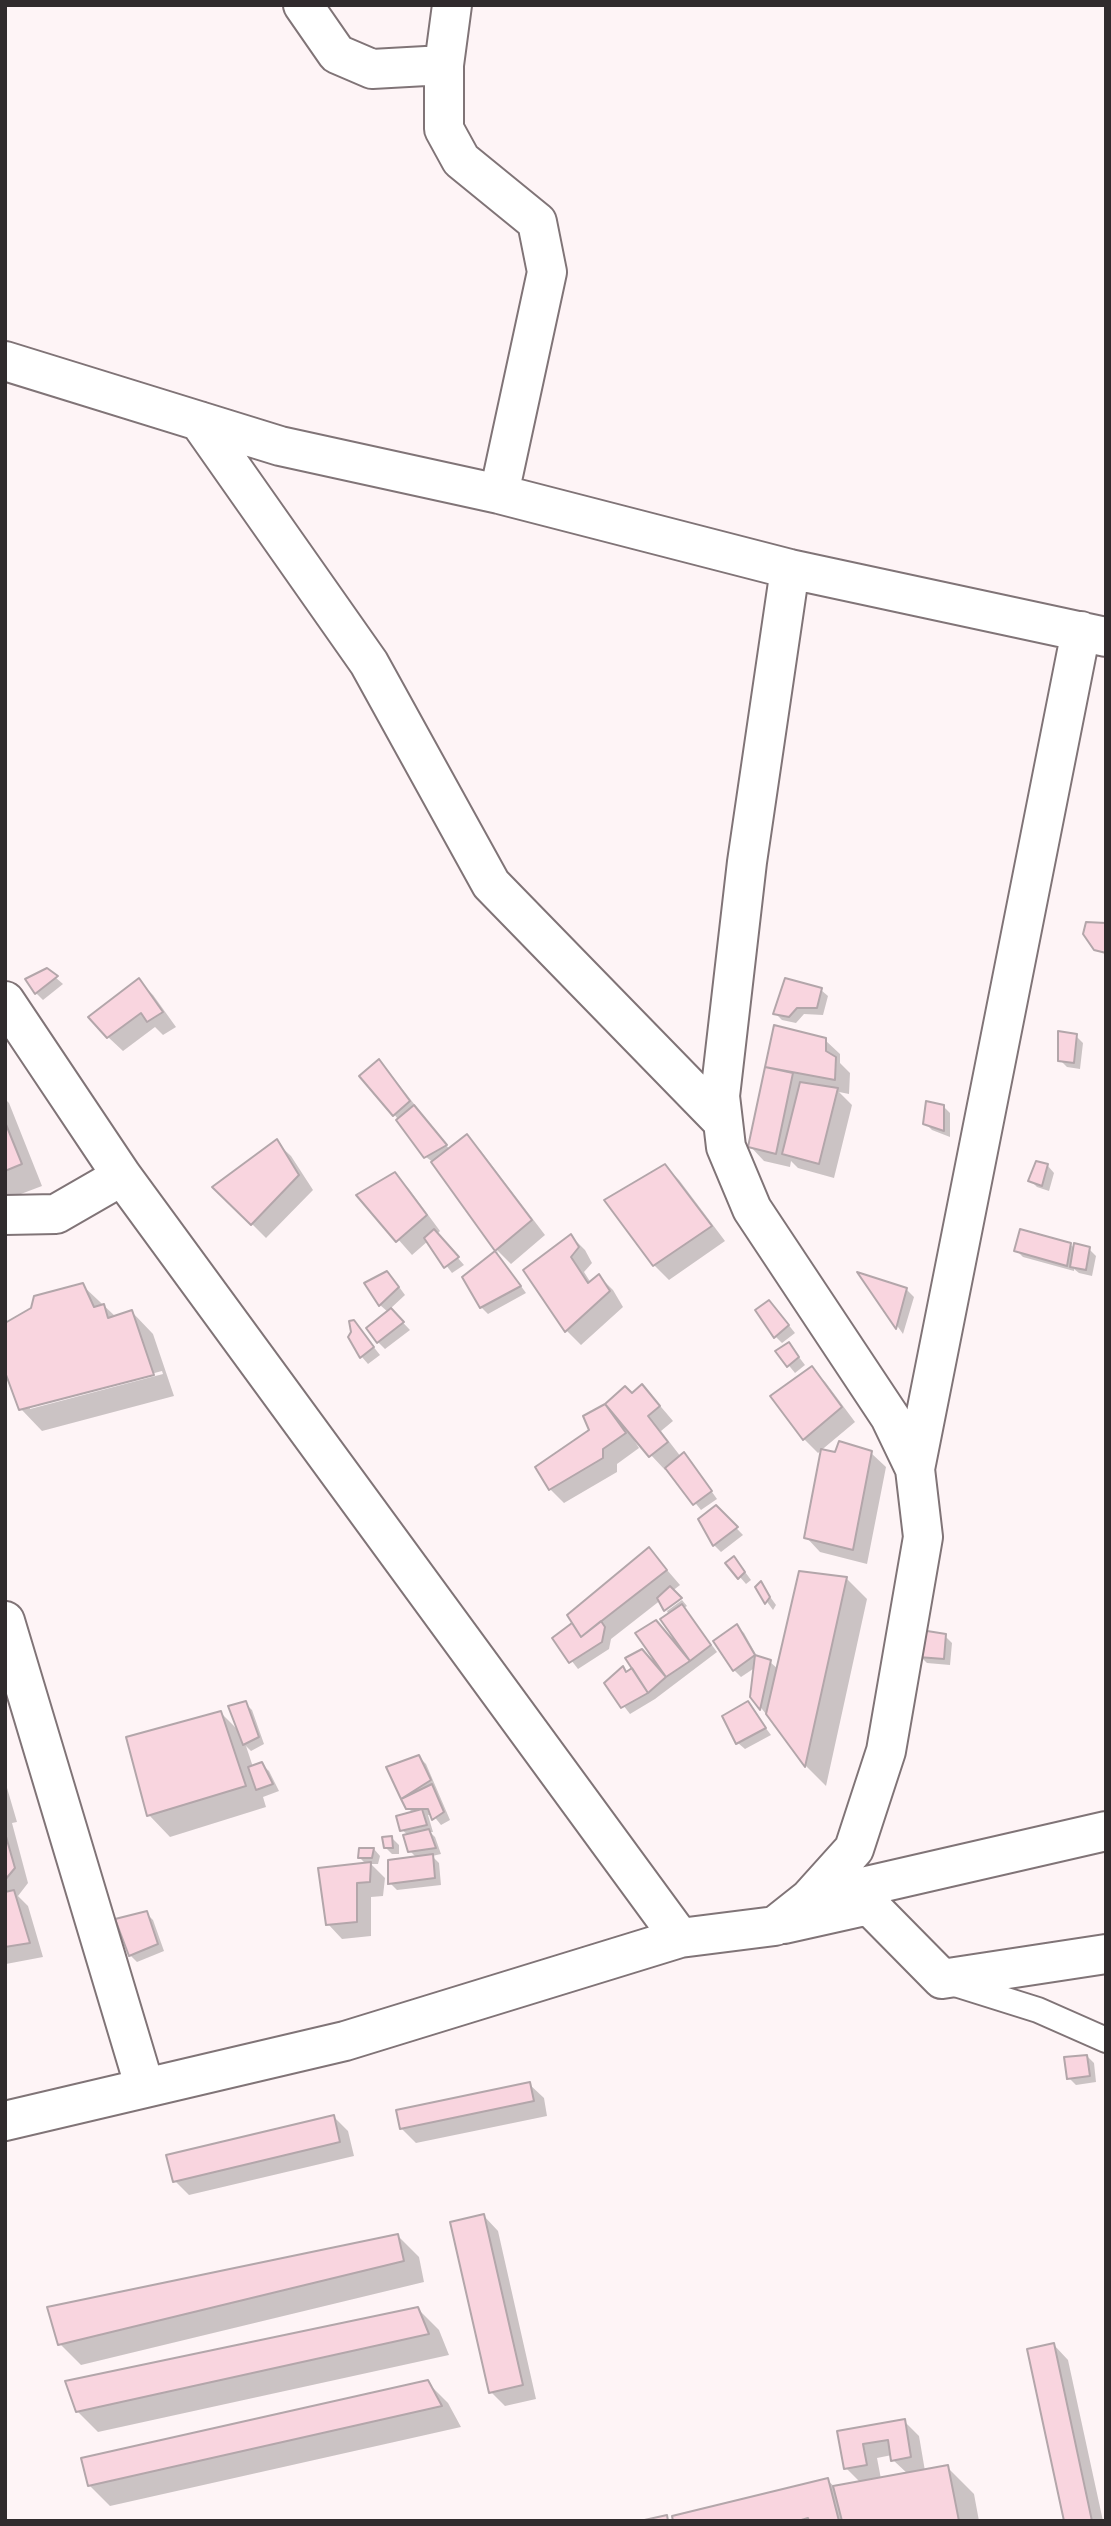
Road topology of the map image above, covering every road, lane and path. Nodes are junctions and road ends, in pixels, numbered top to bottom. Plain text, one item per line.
1 (303, 5) edge
2 (452, 5) edge
3 (444, 65) junction
4 (5, 361) edge
5 (199, 421) junction
6 (499, 494) junction
7 (790, 569) junction
8 (1093, 634) edge
9 (5, 1001) edge
10 (723, 1122) junction
11 (122, 1176) junction
12 (5, 1215) edge
13 (915, 1469) junction
14 (5, 1621) edge
15 (1106, 1831) edge
16 (809, 1899) junction
17 (775, 1926) junction
18 (680, 1938) junction
19 (1106, 1954) edge
20 (942, 1979) junction
21 (1106, 2040) edge
22 (145, 2088) junction
23 (5, 2121) edge

1 - 3 street
2 - 3 street
3 - 6 street
4 - 5 street
5 - 6 street
5 - 10 street
6 - 7 street
7 - 8 street
7 - 10 street
8 - 13 street
9 - 11 street
10 - 13 street
11 - 12 street
11 - 18 street
13 - 16 street
14 - 22 street
15 - 16 street
16 - 17 street
17 - 18 street
17 - 20 street
18 - 22 street
19 - 20 street
20 - 21 lane
22 - 23 street

